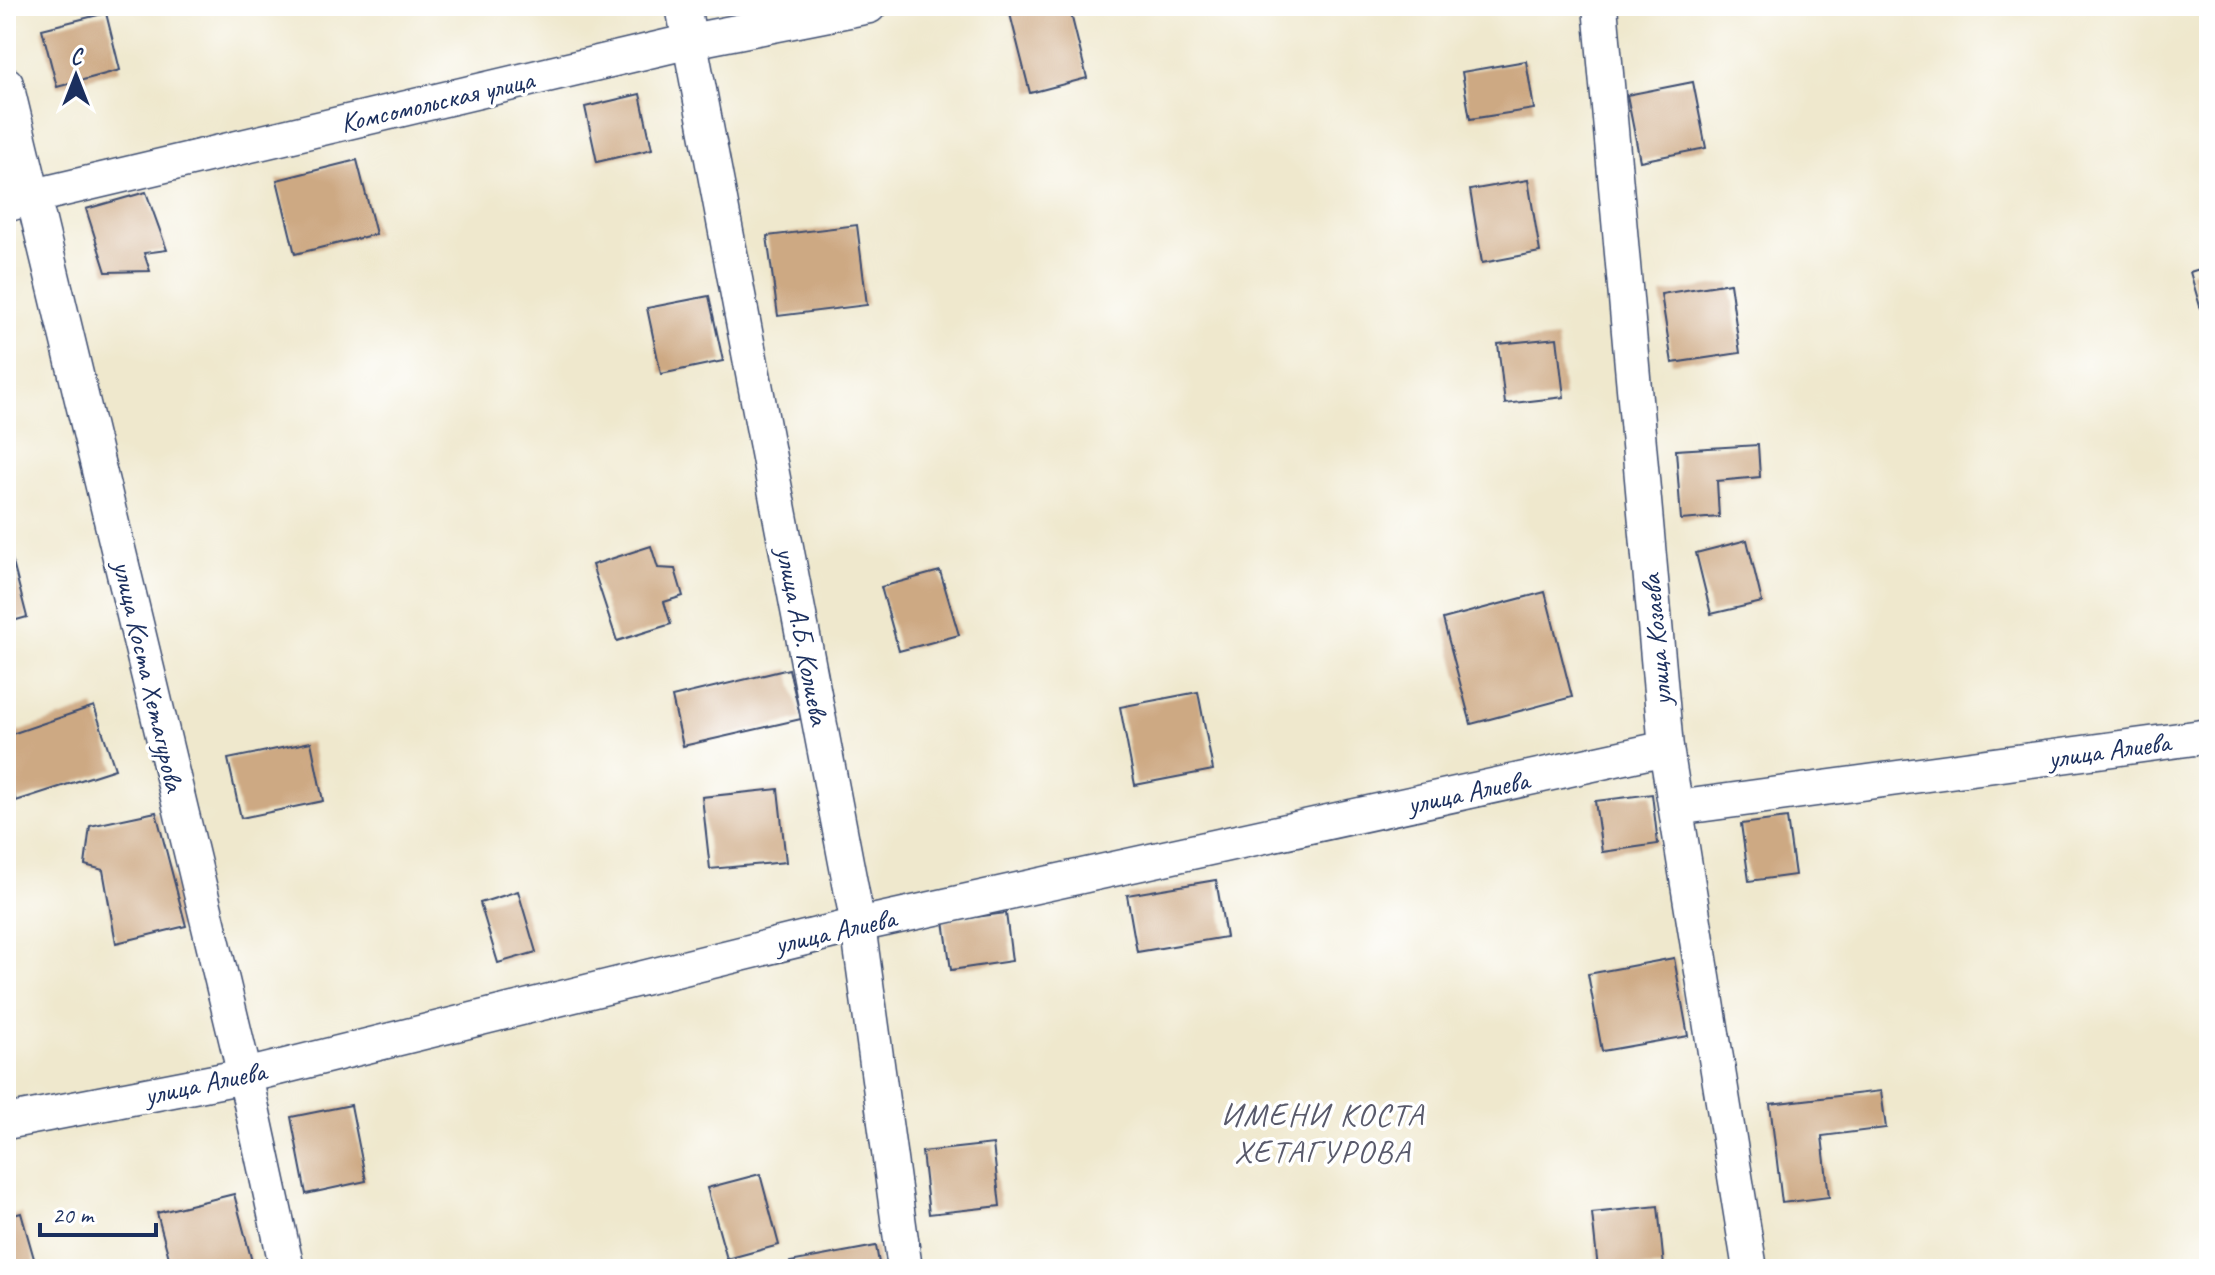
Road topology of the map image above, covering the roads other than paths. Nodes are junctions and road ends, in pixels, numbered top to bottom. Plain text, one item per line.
1 (683, 6) edge
2 (869, 6) edge
3 (1600, 6) edge
4 (691, 41) junction
5 (6, 84) edge
6 (20, 200) edge
7 (2209, 736) edge
8 (1666, 748) junction
9 (1676, 808) junction
10 (858, 925) junction
11 (245, 1076) junction
12 (6, 1122) edge
13 (287, 1269) edge
14 (905, 1269) edge
15 (1750, 1269) edge

1 - 4 street, улица А.Б. Колиева
2 - 4 street, Комсомольская улица
3 - 8 street, улица Козаева
4 - 6 street, Комсомольская улица
4 - 10 street, улица А.Б. Колиева
5 - 6 street, улица Коста Хетагурова
6 - 11 street, улица Коста Хетагурова
7 - 9 street, улица Алиева
8 - 9 street, улица Козаева
8 - 10 street, улица Алиева
9 - 15 street, улица Козаева
10 - 11 street, улица Алиева
10 - 14 street, улица А.Б. Колиева
11 - 12 street, улица Алиева
11 - 13 street, улица Коста Хетагурова

